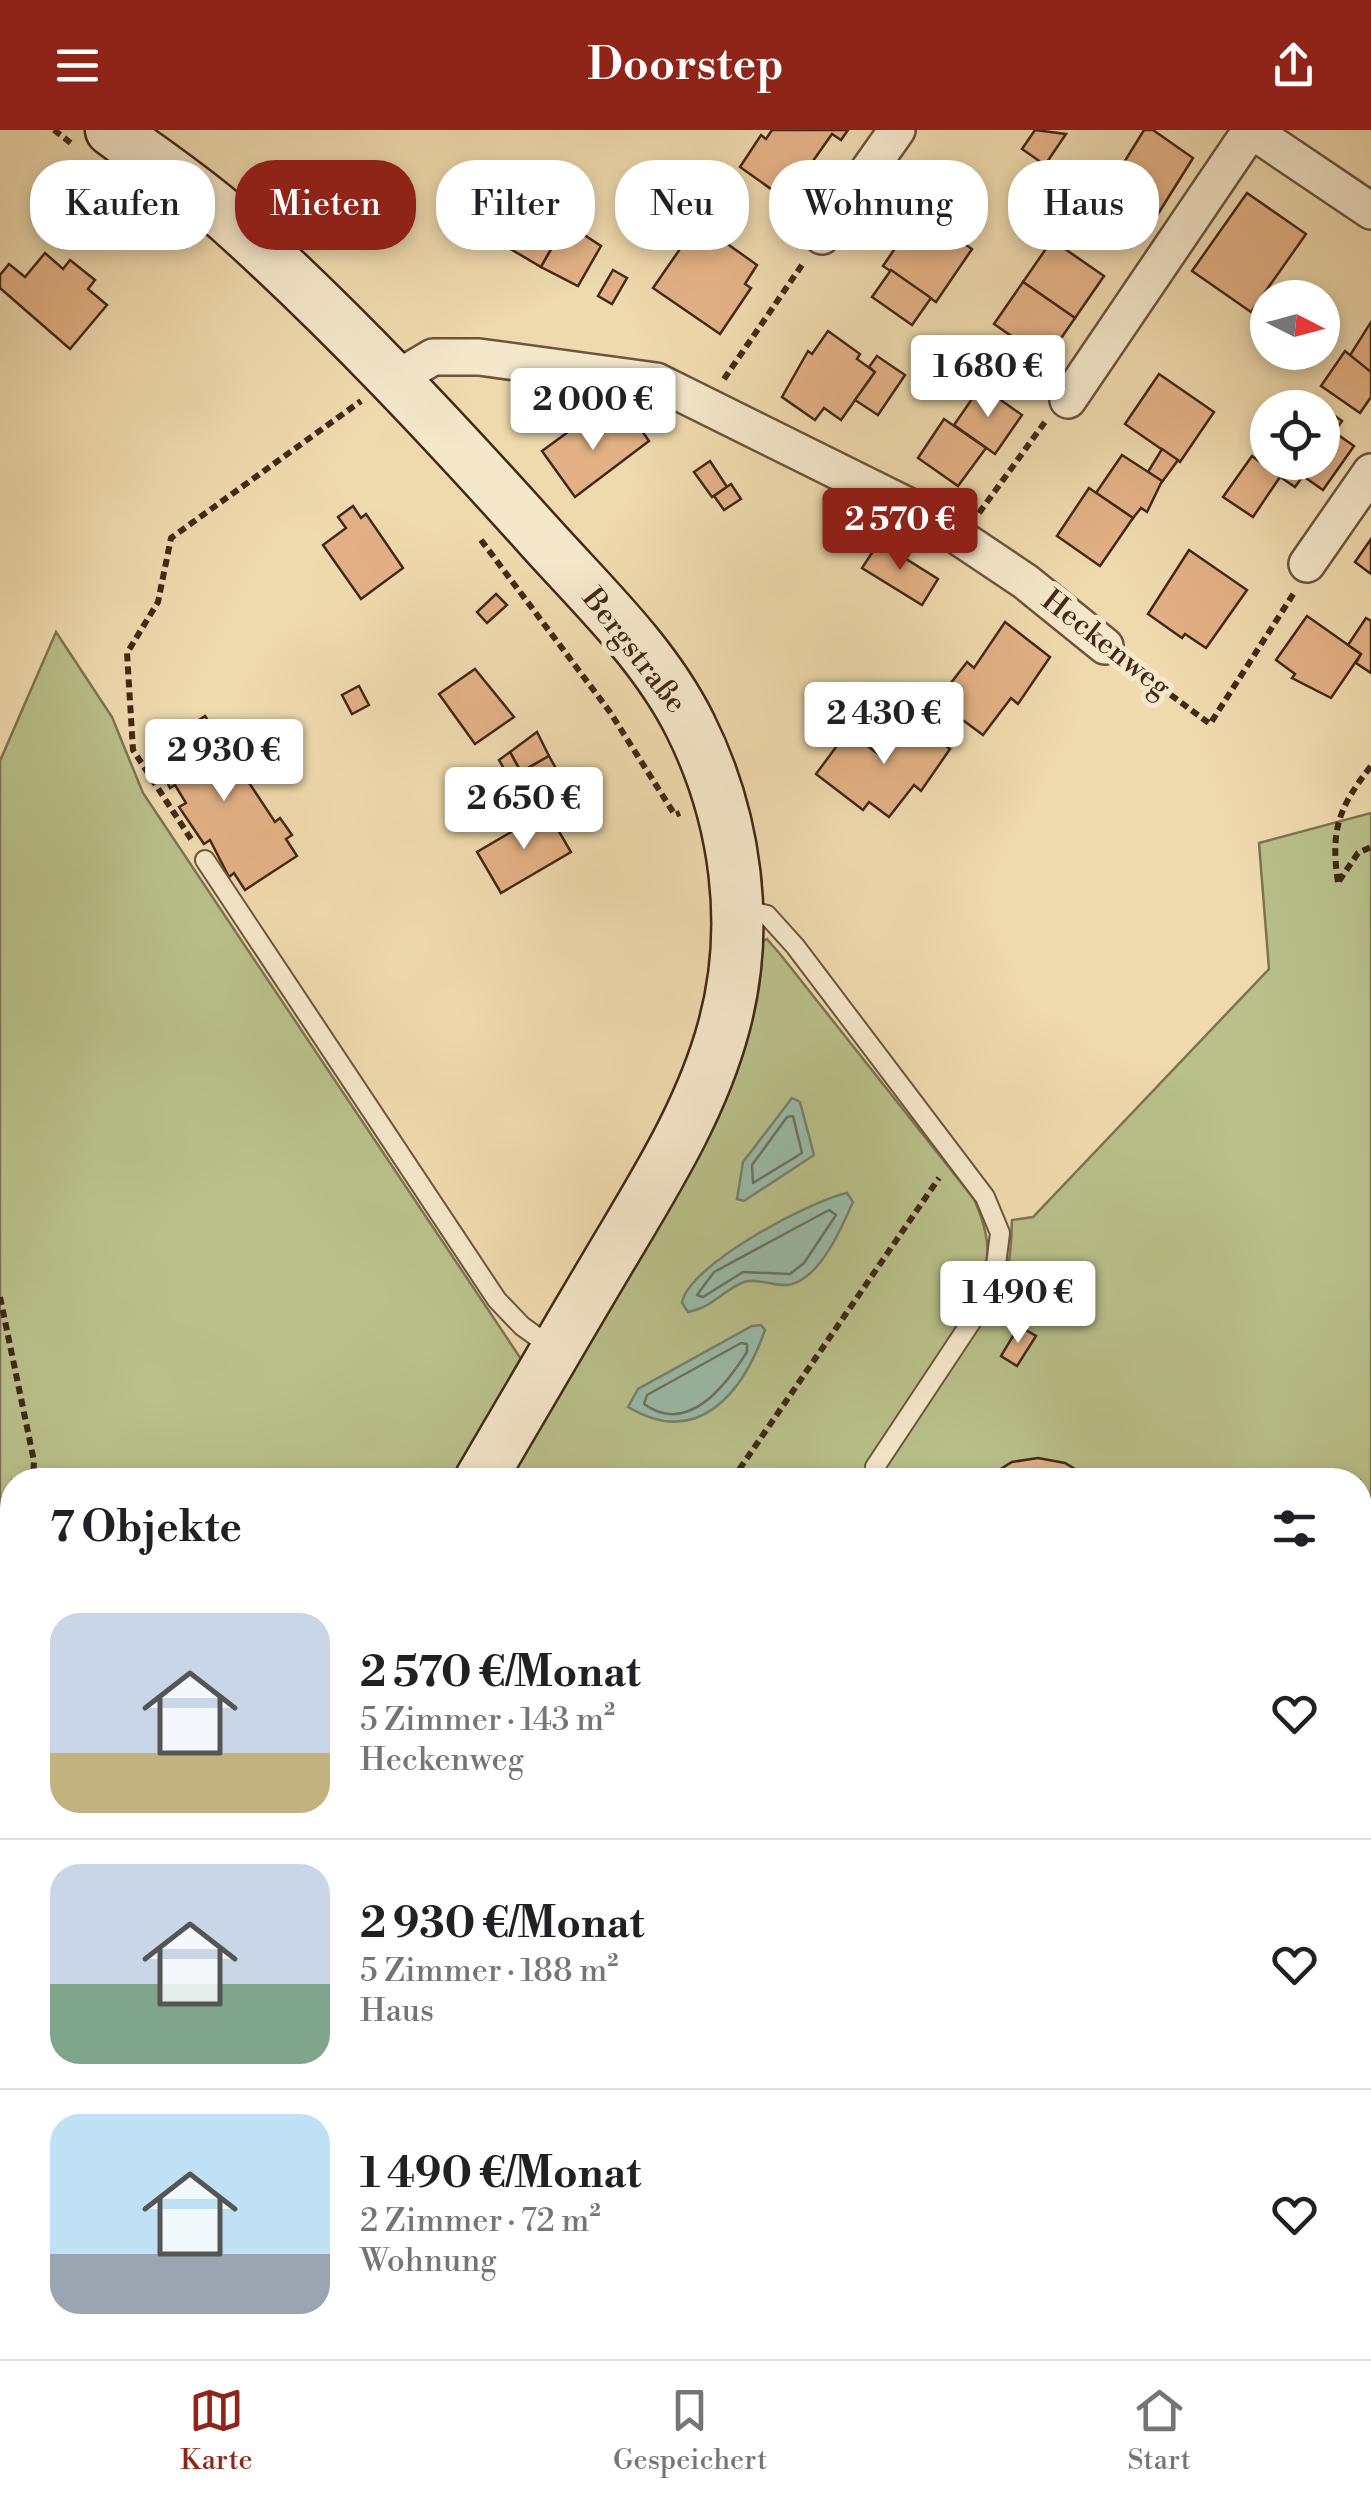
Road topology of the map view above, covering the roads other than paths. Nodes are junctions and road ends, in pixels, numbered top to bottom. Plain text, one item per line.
1 (897, 130) edge
2 (1251, 130) edge
3 (98, 142) edge
4 (876, 160) edge
5 (1371, 210) edge
6 (396, 379) junction
7 (1068, 400) road end
8 (1371, 472) edge
9 (1307, 564) road end
10 (1105, 646) road end
11 (206, 860) road end
12 (738, 908) junction
13 (556, 1350) junction
14 (487, 1468) edge
15 (875, 1468) edge

1 - 4 street
2 - 5 street
2 - 7 street
3 - 6 main road, Bergstraße
6 - 10 street, Heckenweg
6 - 12 main road, Bergstraße
8 - 9 street
11 - 13 lane
12 - 13 main road, Bergstraße
12 - 15 lane
13 - 14 main road, Bergstraße

